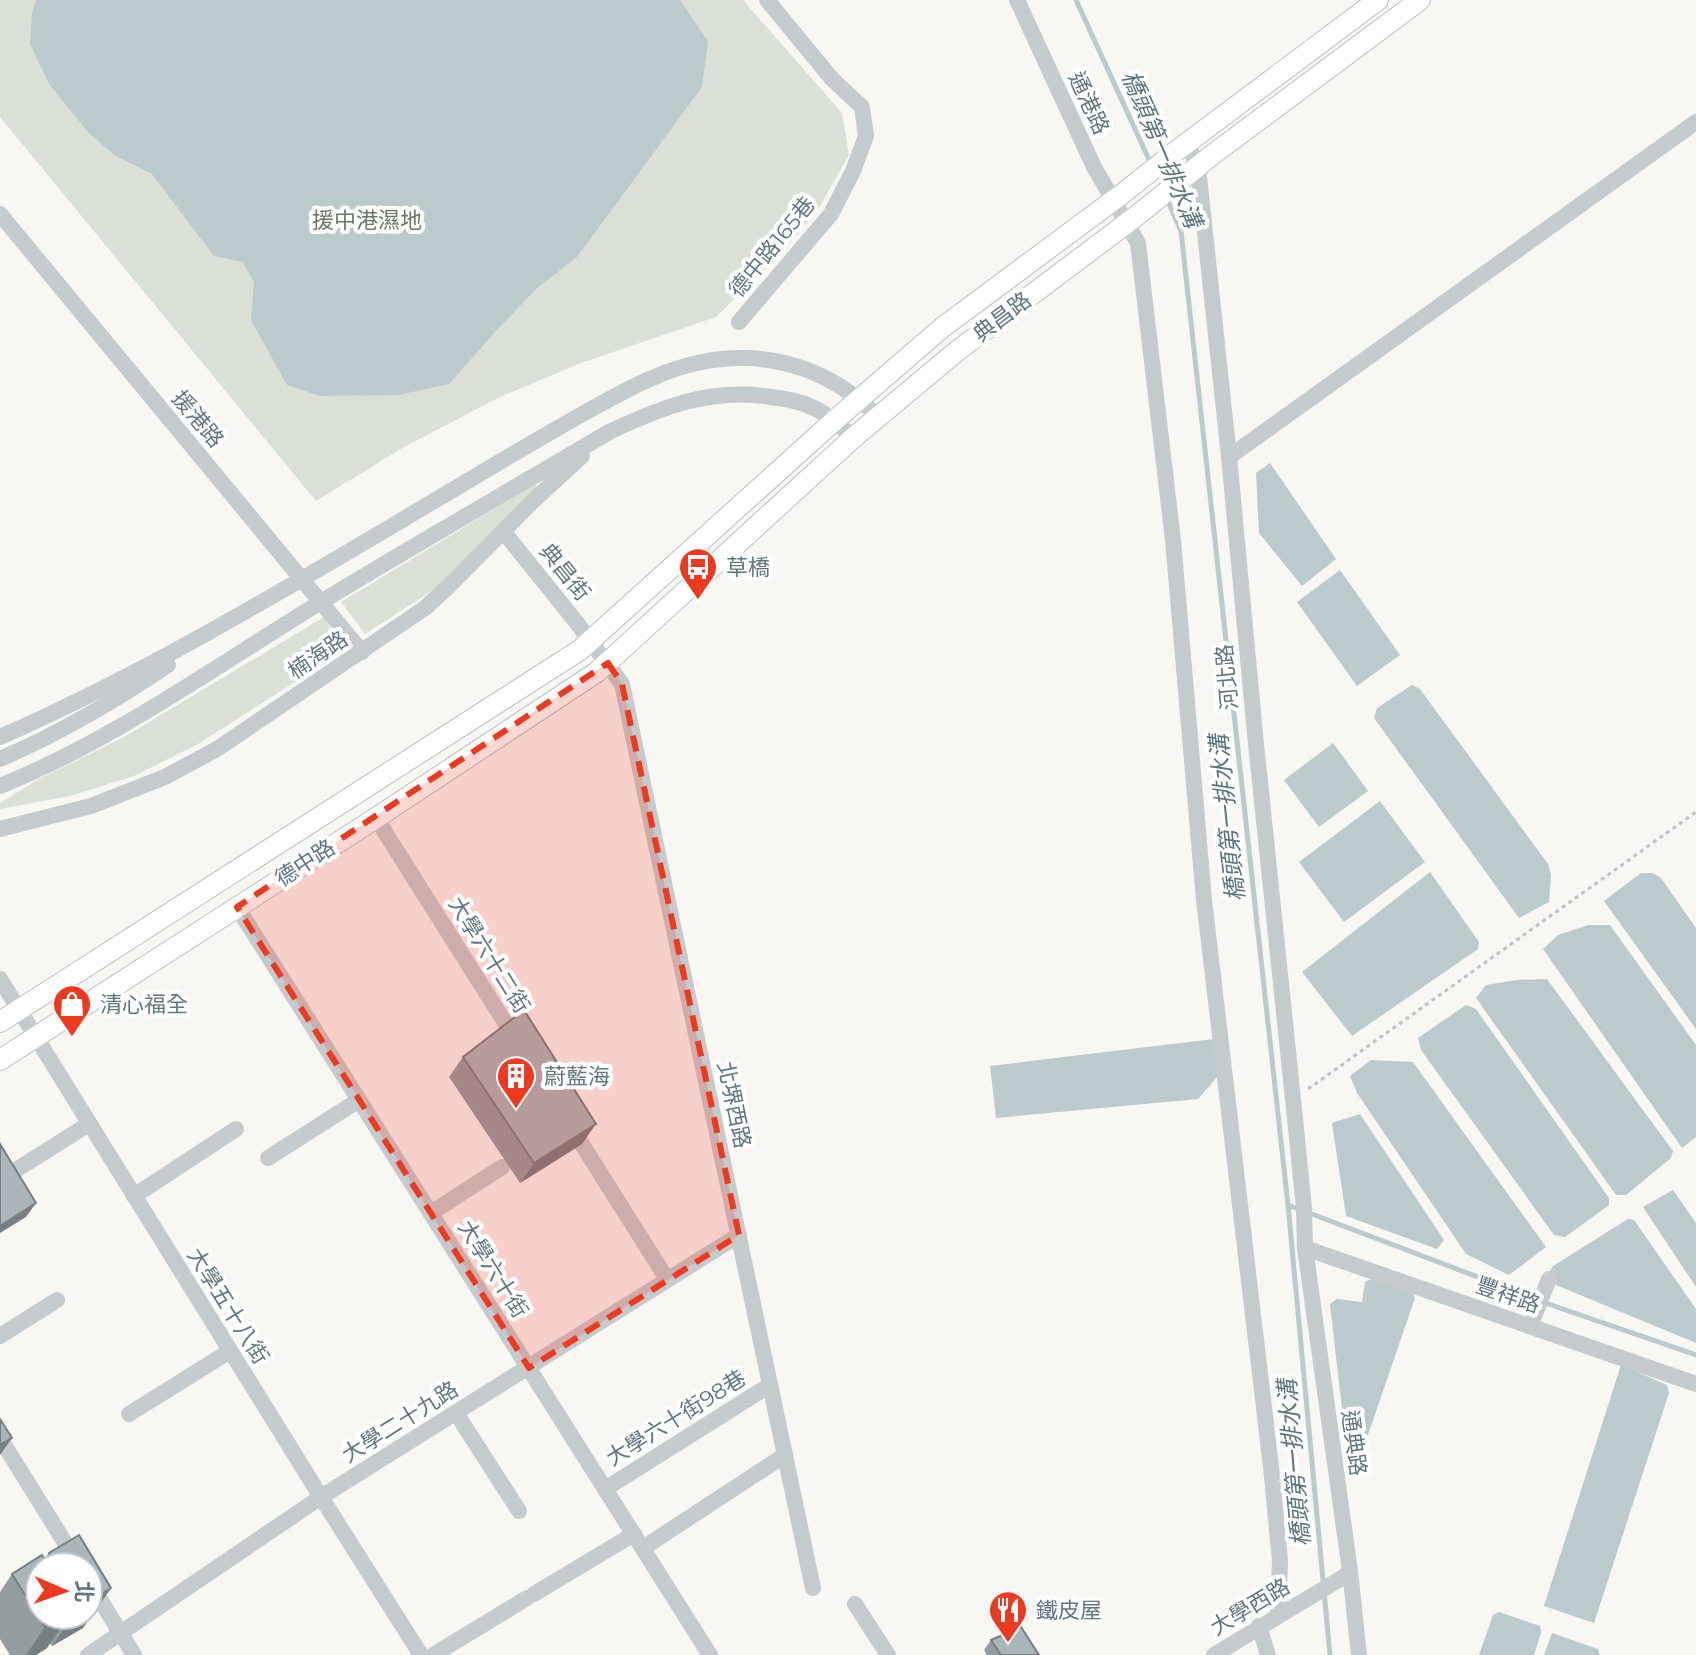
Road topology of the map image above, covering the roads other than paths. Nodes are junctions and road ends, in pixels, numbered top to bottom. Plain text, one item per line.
1 (767, 0) edge
2 (1017, 0) edge
3 (1378, 0) edge
4 (1420, 0) edge
5 (1696, 122) edge
6 (1181, 147) junction
7 (1192, 172) junction
8 (1118, 198) junction
9 (0, 214) edge
10 (1131, 219) junction
11 (739, 322) dead end
12 (860, 399) junction
13 (878, 417) junction
14 (835, 420) junction
15 (609, 432) junction
16 (853, 438) junction
17 (1229, 457) junction
18 (503, 531) junction
19 (301, 579) junction
20 (273, 596) junction
21 (320, 602) junction
22 (591, 641) junction
23 (362, 652) junction
24 (608, 663) junction
25 (0, 737) edge
26 (0, 759) edge
27 (0, 786) edge
28 (376, 818) junction
29 (0, 829) edge
30 (237, 907) junction
31 (0, 979) edge
32 (20, 1009) junction
33 (0, 1022) edge
34 (36, 1037) junction
35 (526, 1055) edge
36 (0, 1060) edge
37 (359, 1100) junction
38 (566, 1118) edge
39 (89, 1124) junction
40 (236, 1129) dead end
41 (268, 1158) dead end
42 (502, 1167) dead end
43 (11, 1173) edge
44 (134, 1196) junction
45 (1304, 1208) joint
46 (431, 1213) junction
47 (739, 1235) junction
48 (1305, 1243) junction
49 (667, 1279) junction
50 (1549, 1279) dead end
51 (57, 1300) dead end
52 (1536, 1311) junction
53 (0, 1336) edge
54 (230, 1351) junction
55 (529, 1368) junction
56 (1696, 1384) edge
57 (770, 1385) junction
58 (456, 1413) junction
59 (129, 1414) dead end
60 (0, 1438) edge
61 (785, 1455) junction
62 (605, 1489) junction
63 (321, 1497) junction
64 (519, 1511) dead end
65 (638, 1541) junction
66 (70, 1551) edge
67 (1347, 1574) junction
68 (813, 1588) dead end
69 (855, 1604) dead end
70 (104, 1605) edge
71 (1282, 1614) junction
72 (1259, 1626) junction
73 (122, 1634) junction
74 (88, 1655) edge
75 (134, 1655) edge
76 (421, 1655) edge
77 (433, 1655) edge
78 (710, 1655) edge
79 (888, 1655) edge
80 (1214, 1655) edge
81 (1268, 1655) edge
82 (1359, 1655) edge

1 - 11 street, 德中路165巷
2 - 8 street, 通港路
3 - 6 main road, 典昌路
4 - 7 main road, 典昌路
5 - 17 street
6 - 7 street, 河北路
6 - 8 main road, 典昌路
7 - 10 main road, 典昌路
7 - 17 street, 河北路
8 - 10 street, 通港路
8 - 12 main road, 典昌路
9 - 19 street, 援港路
10 - 13 main road, 典昌路
10 - 71 street, 通港路
12 - 13 street
12 - 14 main road, 典昌路
12 - 19 street
13 - 16 main road, 典昌路
14 - 15 street, 楠海路
14 - 16 street, 楠海路
14 - 22 main road, 典昌路
15 - 18 street, 楠海路
15 - 21 street, 楠海路
16 - 24 main road, 典昌路
17 - 45 street, 河北路
18 - 22 street, 典昌街
18 - 23 street, 楠海路
19 - 20 street
19 - 21 street, 援港路
20 - 25 street
20 - 26 street
21 - 23 street, 援港路
21 - 27 street, 楠海路
22 - 24 street, 北堺西路
22 - 32 main road, 德中路
23 - 29 street, 楠海路
24 - 28 main road, 德中路
24 - 47 street, 北堺西路
28 - 30 main road, 德中路
28 - 35 street, 大學六十二街
30 - 34 main road, 德中路
30 - 37 street, 大學六十街
31 - 32 street, 大學五十八街
32 - 33 main road, 德中路
32 - 34 street, 大學五十八街
34 - 36 main road, 德中路
34 - 39 street, 大學五十八街
37 - 41 street
37 - 46 street, 大學六十街
38 - 49 street
39 - 43 street
39 - 44 street, 大學五十八街
40 - 44 street
42 - 46 street
44 - 54 street, 大學五十八街
45 - 48 street, 通典路
46 - 55 street, 大學六十街
47 - 49 street, 大學二十九路
47 - 57 street, 北堺西路
48 - 52 street, 豐祥路
48 - 67 street, 通典路
49 - 55 street, 大學二十九路
50 - 52 street
51 - 53 street
52 - 56 street, 豐祥路
54 - 59 street
54 - 63 street, 大學五十八街
55 - 58 street, 大學二十九路
55 - 62 street, 大學六十街
57 - 61 street, 北堺西路
57 - 62 street, 大學六十街98巷
58 - 63 street, 大學二十九路
58 - 64 street
60 - 66 street
61 - 65 street
61 - 68 street, 北堺西路
62 - 65 street, 大學六十街
63 - 73 street, 大學二十九路
63 - 76 street, 大學五十八街
65 - 77 street
65 - 78 street, 大學六十街
67 - 71 street, 大學西路
67 - 82 street, 通典路
69 - 79 street
70 - 73 street
71 - 72 street, 大學西路
72 - 80 street, 大學西路
72 - 81 street
73 - 74 street, 大學二十九路
73 - 75 street

